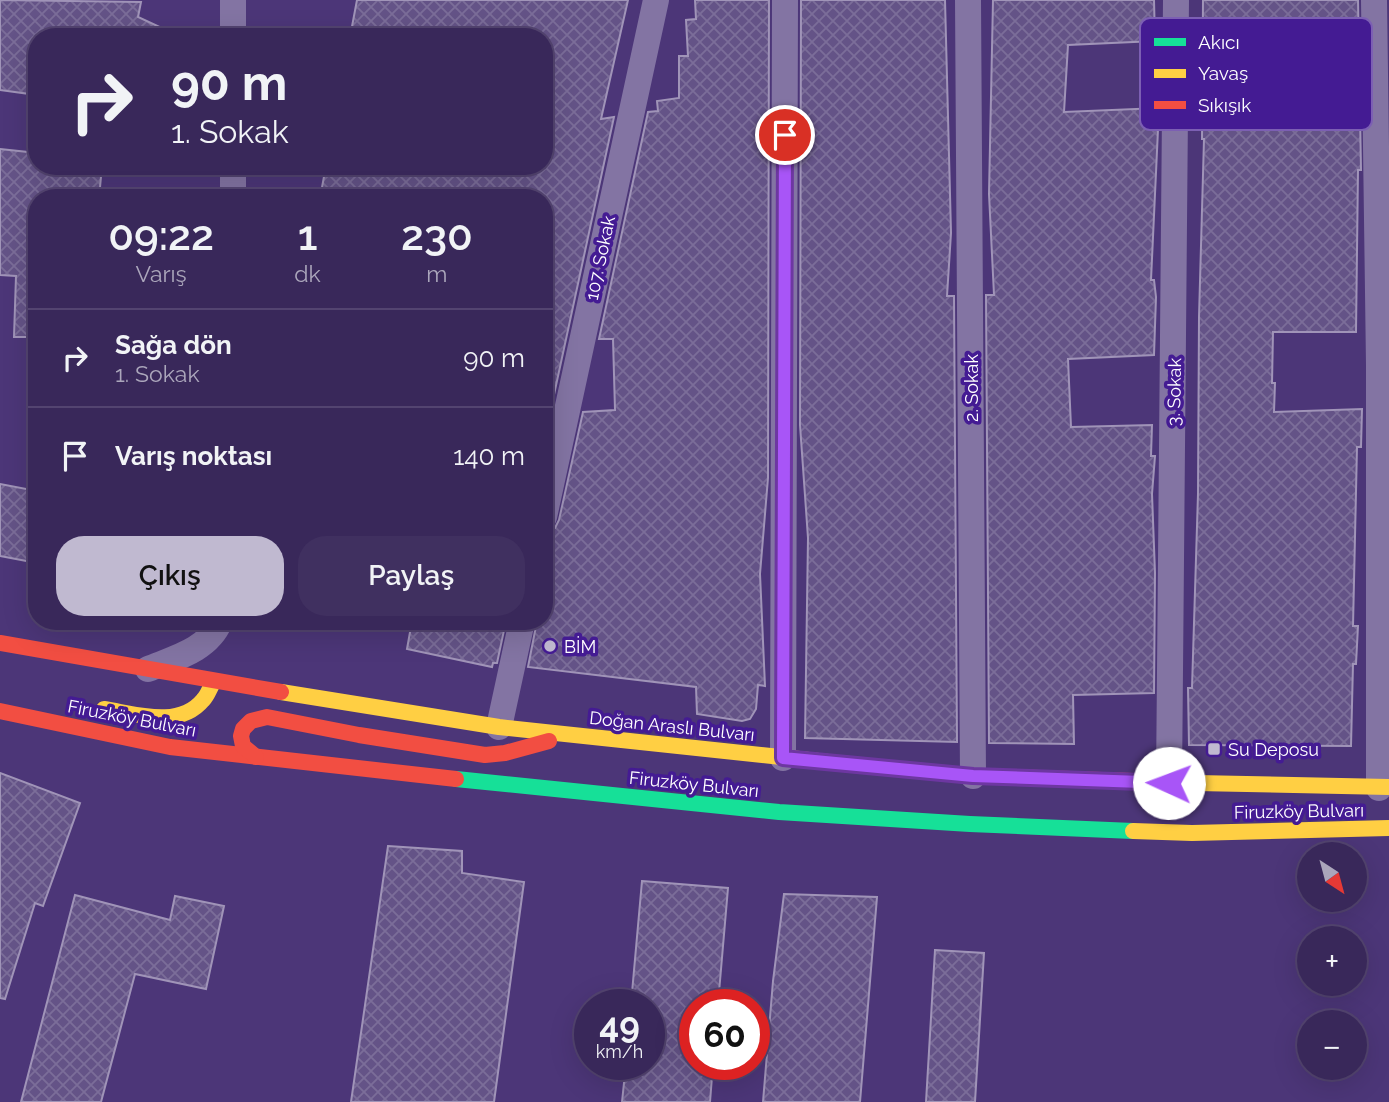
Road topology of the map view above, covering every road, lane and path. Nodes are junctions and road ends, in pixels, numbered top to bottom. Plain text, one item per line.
1 (233, 0) edge
2 (656, 0) edge
3 (785, 0) edge
4 (968, 0) edge
5 (1177, 0) edge
6 (1374, 0) edge
7 (1177, 18) edge
8 (233, 28) edge
9 (1176, 130) edge
10 (553, 475) edge
11 (215, 630) edge
12 (218, 630) edge
13 (520, 630) edge
14 (0, 643) edge
15 (148, 670) junction
16 (214, 681) junction
17 (0, 697) edge
18 (22, 699) dead end
19 (82, 705) dead end
20 (0, 711) edge
21 (499, 727) junction
22 (571, 735) junction
23 (256, 757) junction
24 (783, 758) junction
25 (973, 776) junction
26 (1169, 783) junction
27 (1384, 788) edge
28 (1389, 828) edge

1 - 8 street
2 - 10 street, 107. Sokak
3 - 24 street
4 - 25 street, 2. Sokak
5 - 7 street, 3. Sokak
6 - 27 street
9 - 26 street, 3. Sokak
11 - 15 street
12 - 16 street
13 - 21 street
14 - 15 main road, Doğan Araslı Bulvarı
15 - 16 main road, Doğan Araslı Bulvarı
16 - 19 main road
16 - 21 main road, Doğan Araslı Bulvarı
17 - 18 main road
20 - 23 main road, Firuzköy Bulvarı
21 - 22 main road, Doğan Araslı Bulvarı
22 - 23 main road
22 - 24 main road, Doğan Araslı Bulvarı
23 - 28 main road, Firuzköy Bulvarı
24 - 25 main road, Doğan Araslı Bulvarı
25 - 26 main road, Doğan Araslı Bulvarı
26 - 27 main road, Doğan Araslı Bulvarı

